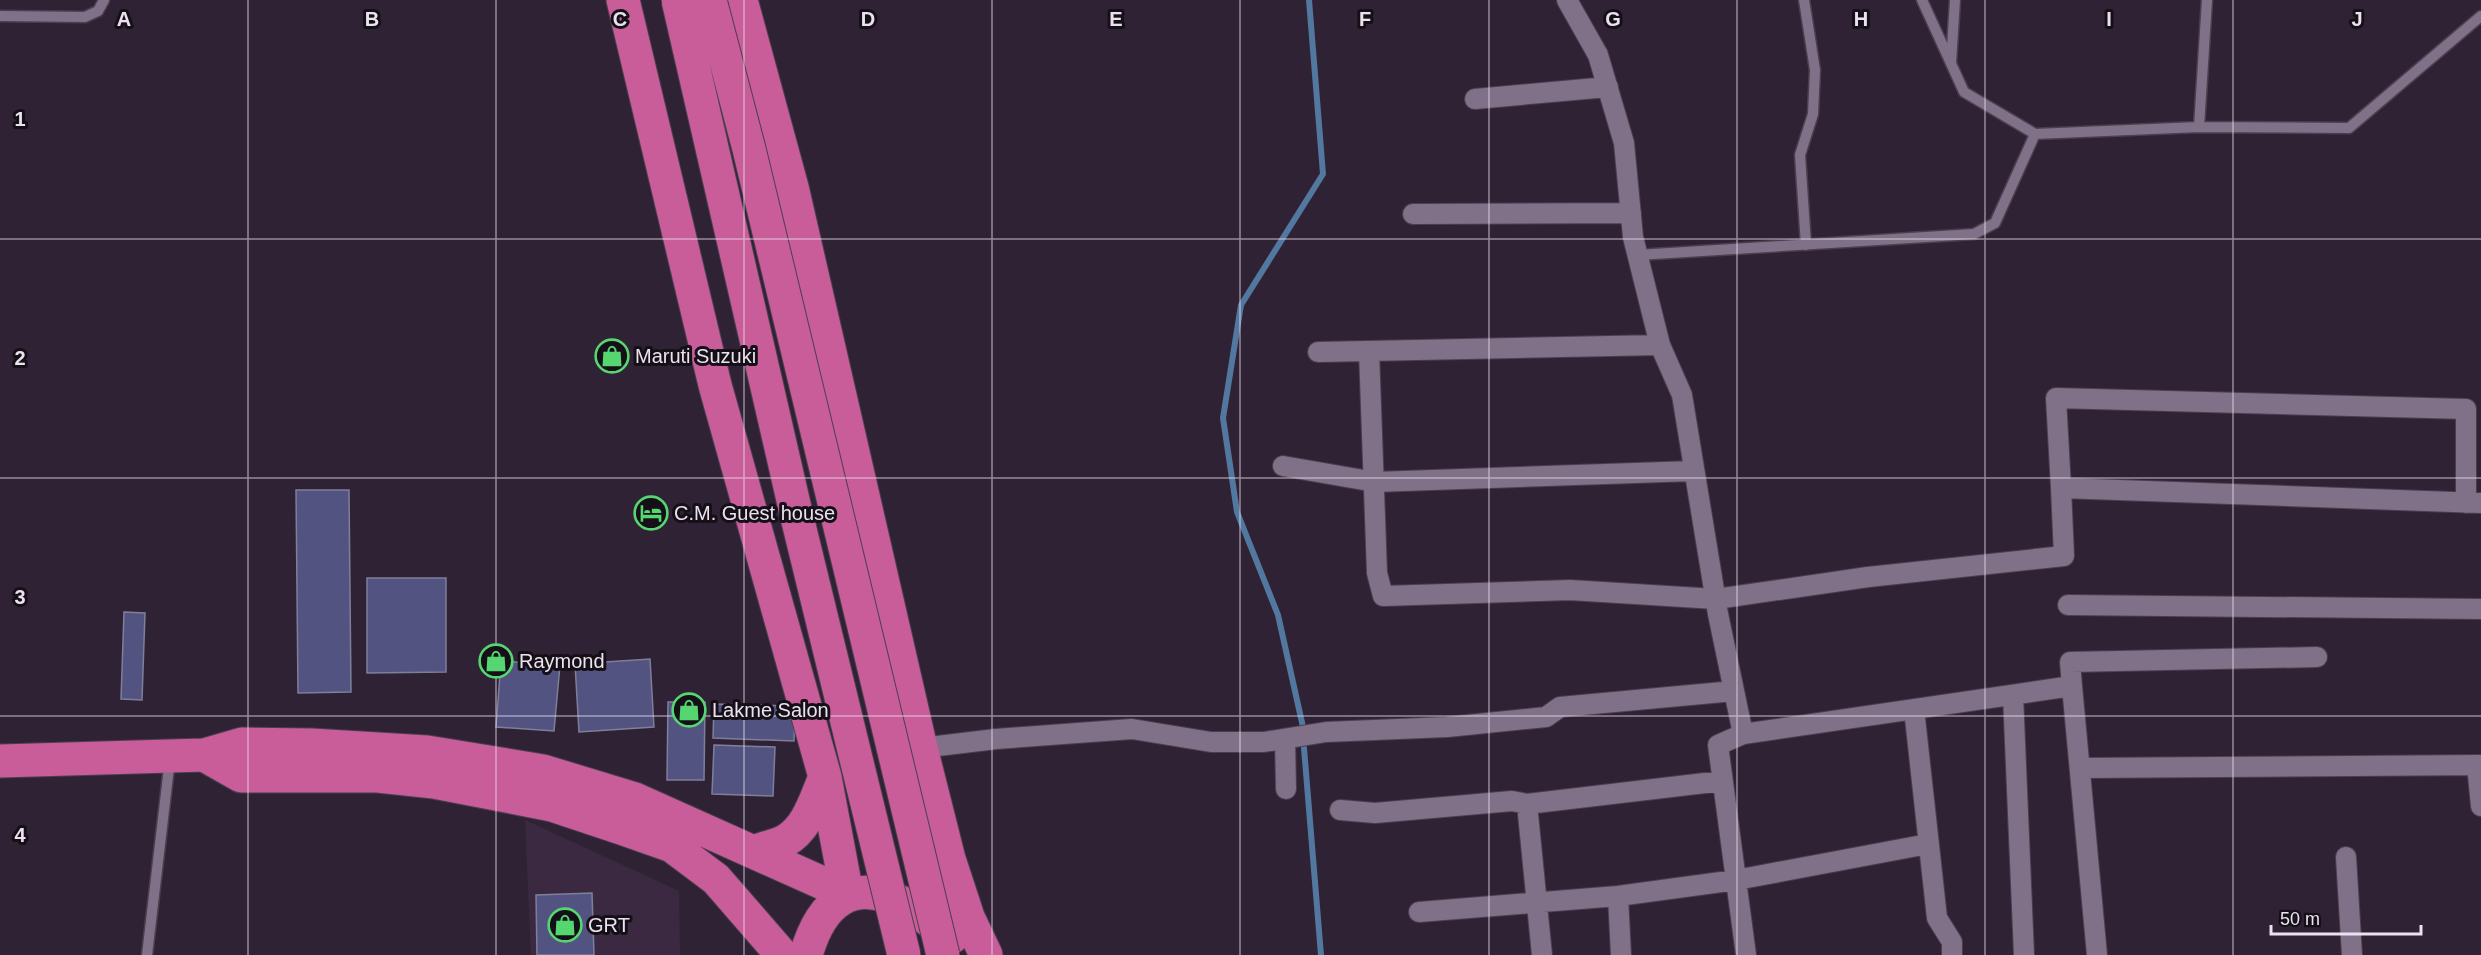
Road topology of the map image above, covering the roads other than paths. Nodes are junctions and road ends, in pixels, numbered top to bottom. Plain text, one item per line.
1 (104, 0) edge
2 (623, 0) edge
3 (678, 0) edge
4 (710, 0) edge
5 (741, 0) edge
6 (1567, 0) edge
7 (1804, 0) edge
8 (1922, 0) edge
9 (1955, 0) edge
10 (2207, 0) edge
11 (0, 16) edge
12 (2481, 16) edge
13 (1951, 66) junction
14 (1608, 87) junction
15 (1475, 99) dead end
16 (2199, 127) junction
17 (2035, 134) junction
18 (1631, 213) junction
19 (1413, 214) dead end
20 (1806, 245) junction
21 (1638, 255) junction
22 (1660, 345) junction
23 (1369, 351) junction
24 (1318, 352) dead end
25 (1283, 466) dead end
26 (1694, 471) junction
27 (1375, 482) junction
28 (2061, 488) junction
29 (2474, 503) edge
30 (1716, 599) junction
31 (2068, 605) dead end
32 (2481, 609) edge
33 (2317, 657) dead end
34 (2072, 686) junction
35 (1734, 691) junction
36 (2013, 695) junction
37 (1914, 709) junction
38 (1743, 734) junction
39 (1285, 739) junction
40 (921, 748) junction
41 (204, 755) junction
42 (170, 756) junction
43 (0, 761) edge
44 (2479, 765) edge
45 (2081, 768) junction
46 (825, 777) junction
47 (1722, 780) junction
48 (1286, 789) dead end
49 (1527, 804) junction
50 (2481, 806) edge
51 (1340, 810) dead end
52 (1929, 844) junction
53 (753, 852) junction
54 (2346, 857) dead end
55 (1736, 880) junction
56 (847, 894) junction
57 (1618, 896) junction
58 (1536, 904) junction
59 (1419, 912) dead end
60 (147, 955) edge
61 (782, 955) edge
62 (806, 955) edge
63 (904, 955) edge
64 (944, 955) edge
65 (971, 955) edge
66 (986, 955) edge
67 (1542, 955) edge
68 (1621, 955) edge
69 (1746, 955) edge
70 (1952, 955) edge
71 (2024, 955) edge
72 (2097, 955) edge
73 (2352, 955) edge

1 - 11 lane
2 - 46 highway
3 - 63 highway, bridge
4 - 64 highway, bridge
5 - 40 highway
6 - 14 street
7 - 20 lane
8 - 13 lane
9 - 13 lane
10 - 16 lane
12 - 16 lane
13 - 17 lane
14 - 15 street
14 - 18 street
16 - 17 lane
17 - 20 lane
18 - 19 street
18 - 21 street
20 - 21 lane
21 - 22 street
22 - 23 street
22 - 26 street
23 - 24 street
23 - 27 street
25 - 27 street
26 - 27 street
26 - 30 street
27 - 30 street
28 - 29 street
28 - 29 street
28 - 30 street
30 - 35 street
31 - 32 street
33 - 34 street
34 - 36 street
34 - 45 street
35 - 38 street
35 - 39 street
36 - 37 street
36 - 71 street
37 - 38 street
37 - 52 street
38 - 47 street
39 - 40 street
39 - 48 street
40 - 66 highway
41 - 42 highway
41 - 53 highway
41 - 61 highway
42 - 43 highway
42 - 60 lane
44 - 45 street
44 - 50 street
45 - 72 street
46 - 53 highway
46 - 56 highway
47 - 49 street
47 - 55 street
49 - 51 street
49 - 58 street
52 - 55 street
52 - 70 street
53 - 56 highway
54 - 73 street
55 - 57 street
55 - 69 street
56 - 62 highway
56 - 65 highway
57 - 58 street
57 - 68 street
58 - 59 street
58 - 67 street

